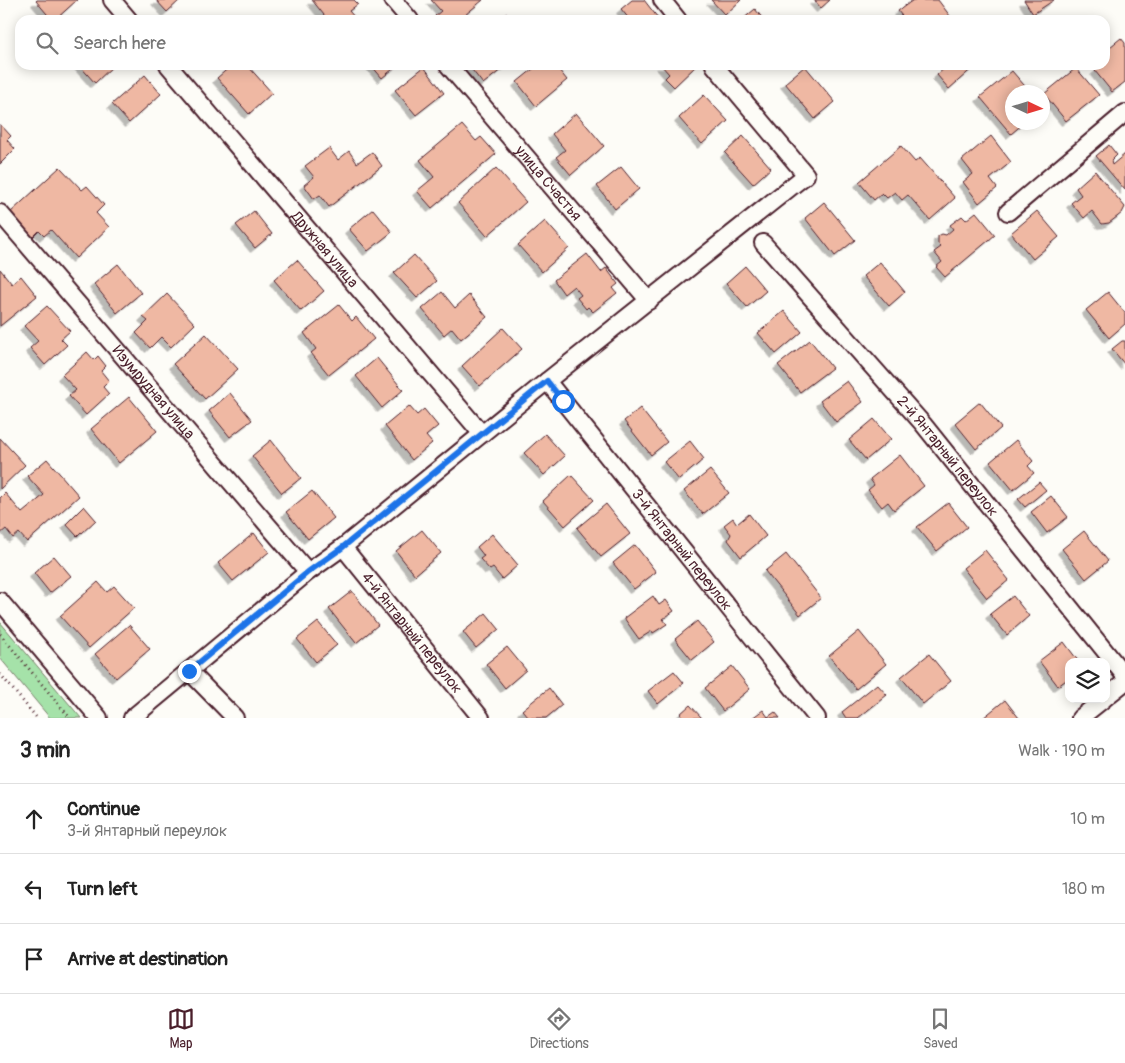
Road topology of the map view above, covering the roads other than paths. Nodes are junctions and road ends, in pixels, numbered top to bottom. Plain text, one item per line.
1 (112, 0) edge
2 (392, 0) edge
3 (662, 0) edge
4 (126, 15) edge
5 (406, 15) edge
6 (674, 15) edge
7 (172, 70) edge
8 (452, 70) edge
9 (718, 70) edge
10 (1125, 113) edge
11 (1008, 212) dead end
12 (0, 213) edge
13 (763, 243) dead end
14 (650, 301) junction
15 (547, 381) junction
16 (482, 434) junction
17 (343, 547) junction
18 (308, 572) junction
19 (0, 601) edge
20 (189, 671) junction
21 (1125, 676) edge
22 (1125, 682) edge
23 (1110, 694) edge
24 (1099, 703) edge
25 (99, 718) edge
26 (132, 718) edge
27 (235, 718) edge
28 (481, 718) edge
29 (817, 718) edge
30 (1080, 718) edge

1 - 4 street
2 - 5 street
3 - 6 street
7 - 16 street, Дружная улица
8 - 14 street, улица Счастья
9 - 14 street
10 - 11 street
12 - 18 street, Изумрудная улица
13 - 21 street, 2-й Янтарный переулок
14 - 15 street
15 - 16 street
15 - 29 street, 3-й Янтарный переулок
16 - 17 street
17 - 18 street
17 - 28 street, 4-й Янтарный переулок
18 - 20 street
19 - 25 street
20 - 26 street
20 - 27 street
22 - 23 street
24 - 30 street

